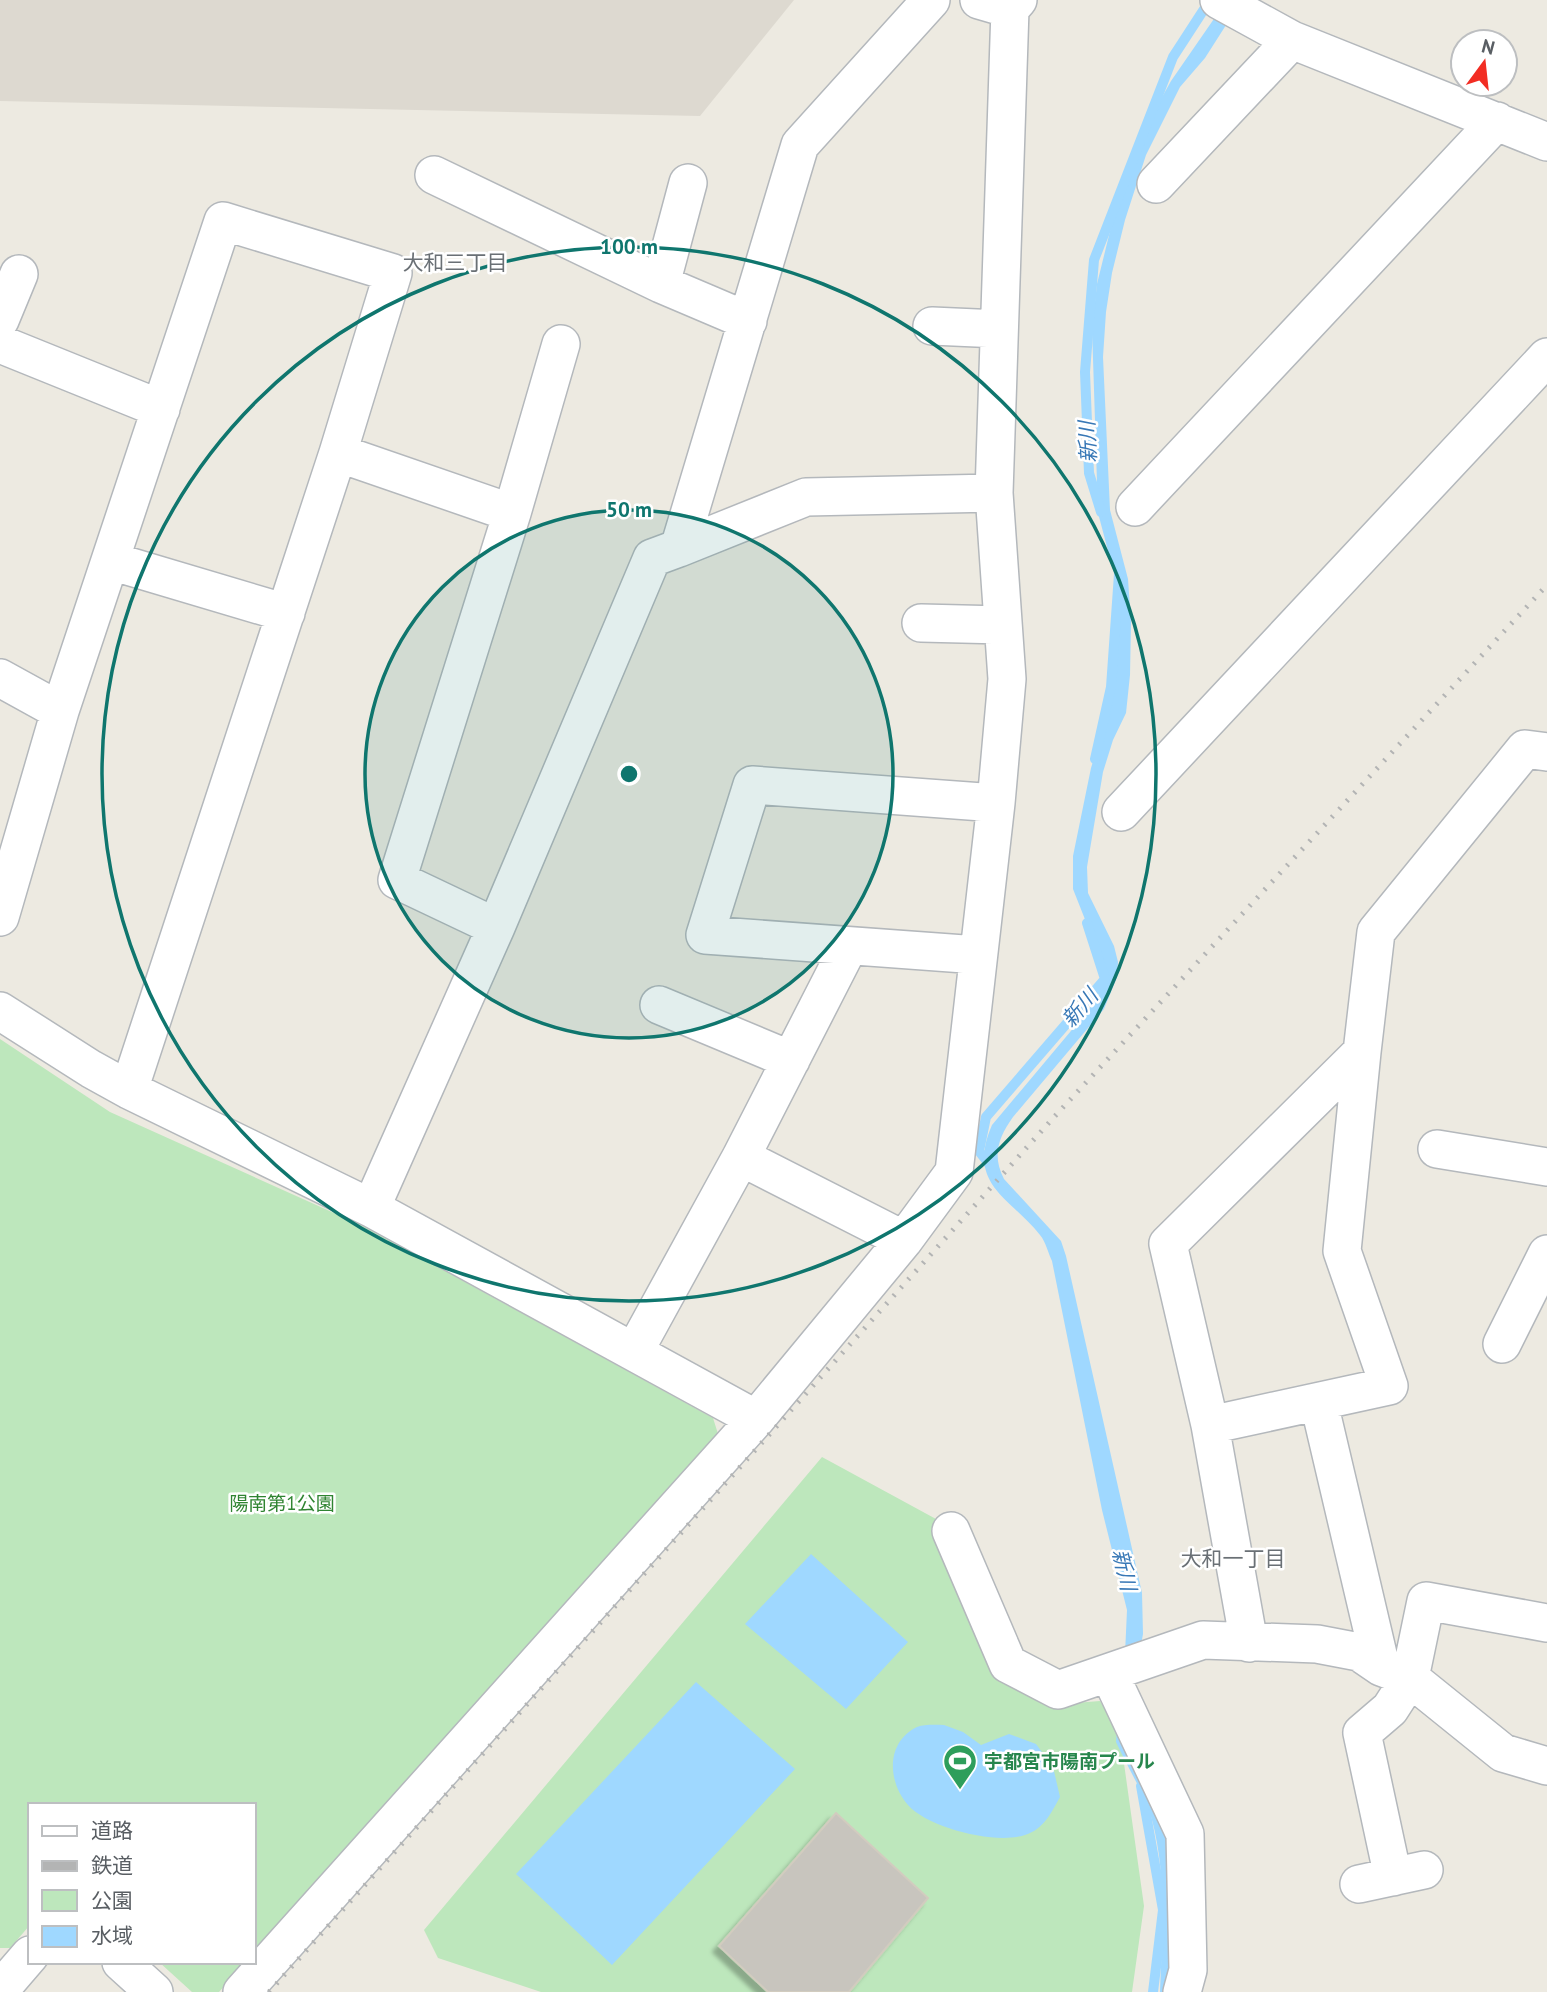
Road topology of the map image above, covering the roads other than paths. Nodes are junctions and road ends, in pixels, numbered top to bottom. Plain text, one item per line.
1 (931, 0) edge
2 (1219, 0) edge
3 (1002, 3) edge
4 (1292, 40) junction
5 (1497, 121) junction
6 (1547, 142) edge
7 (434, 175) dead end
8 (688, 183) dead end
9 (1156, 184) dead end
10 (19, 274) dead end
11 (661, 284) junction
12 (0, 320) edge
13 (748, 321) junction
14 (932, 326) dead end
15 (999, 329) junction
16 (0, 344) edge
17 (561, 344) dead end
18 (1547, 357) edge
19 (161, 409) junction
20 (338, 453) junction
21 (994, 492) junction
22 (1135, 507) dead end
23 (512, 513) junction
24 (678, 548) junction
25 (111, 561) junction
26 (286, 613) junction
27 (921, 623) dead end
28 (1003, 625) junction
29 (0, 678) edge
30 (60, 711) junction
31 (1547, 752) edge
32 (996, 803) junction
33 (1121, 812) dead end
34 (0, 917) edge
35 (496, 927) junction
36 (849, 946) junction
37 (978, 956) junction
38 (659, 1004) dead end
39 (0, 1011) edge
40 (1362, 1052) junction
41 (791, 1060) junction
42 (129, 1090) junction
43 (1437, 1149) dead end
44 (741, 1157) junction
45 (1547, 1167) edge
46 (371, 1208) junction
47 (904, 1240) junction
48 (1547, 1254) edge
49 (1502, 1344) dead end
50 (634, 1352) junction
51 (1319, 1403) junction
52 (756, 1419) junction
53 (1210, 1425) junction
54 (951, 1531) dead end
55 (1547, 1623) edge
56 (1250, 1643) junction
57 (1395, 1672) junction
58 (1109, 1673) junction
59 (1547, 1766) edge
60 (1392, 1877) dead end
61 (28, 1958) edge
62 (123, 1964) edge
63 (7, 1986) edge
64 (154, 1992) edge
65 (242, 1992) edge
66 (1182, 1992) edge

1 - 13 street
2 - 4 street
3 - 15 street
4 - 5 street
4 - 9 street
5 - 6 street
5 - 22 street
7 - 11 street
8 - 11 street
10 - 12 street
11 - 13 street
13 - 24 street
14 - 15 street
15 - 21 street
16 - 19 street
17 - 23 street
18 - 33 street
19 - 20 street
19 - 25 street
20 - 23 street
20 - 26 street
21 - 24 street
21 - 28 street
23 - 35 street
24 - 35 street
25 - 26 street
25 - 30 street
26 - 42 street
27 - 28 street
28 - 32 street
29 - 30 street
30 - 34 street
31 - 40 street
32 - 36 street
32 - 37 street
35 - 46 street
36 - 37 street
36 - 41 street
37 - 47 street
38 - 41 street
39 - 42 street
40 - 51 street
40 - 53 street
41 - 44 street
42 - 46 street
43 - 45 street
44 - 47 street
44 - 50 street
46 - 50 street
47 - 52 street
48 - 49 street
50 - 52 street
51 - 53 street
51 - 57 street
52 - 65 street
53 - 56 street
54 - 58 street
55 - 57 street
56 - 57 street
56 - 58 street
57 - 59 street
57 - 60 street
58 - 66 street
61 - 63 street
62 - 64 street

